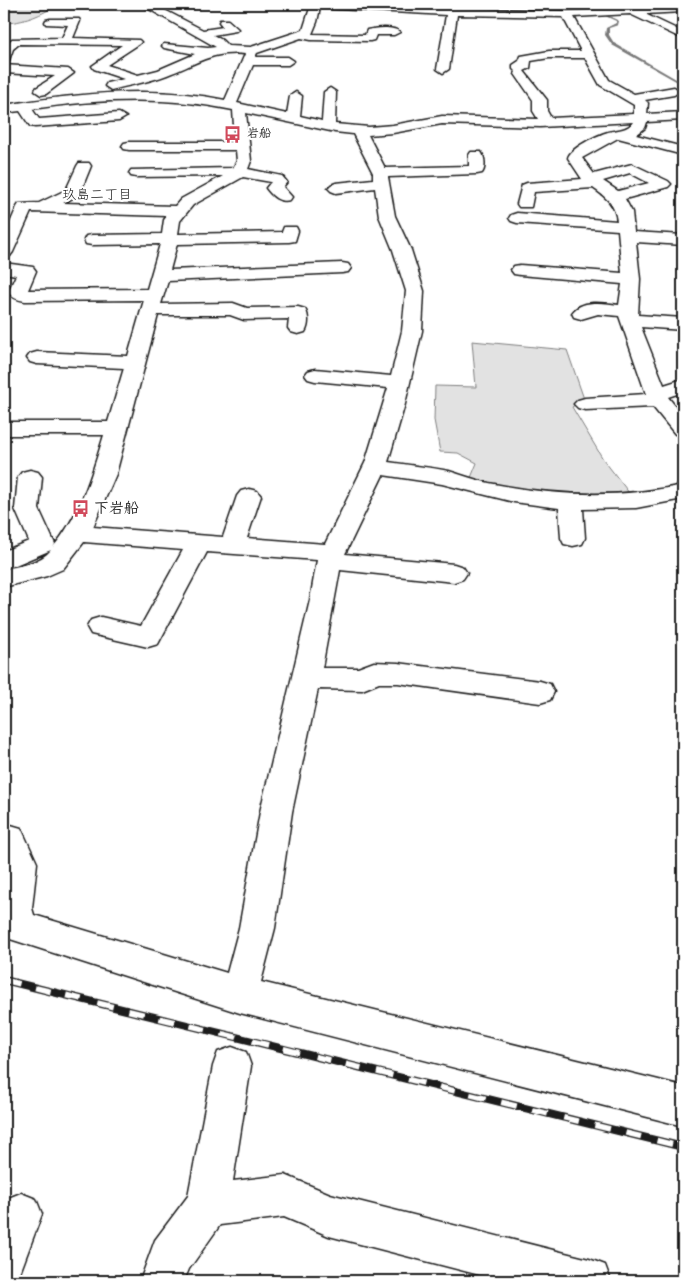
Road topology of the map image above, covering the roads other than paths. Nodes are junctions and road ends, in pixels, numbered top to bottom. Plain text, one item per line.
1 (145, 4) edge
2 (301, 4) edge
3 (316, 4) edge
4 (552, 4) edge
5 (455, 8) edge
6 (683, 8) edge
7 (630, 10) junction
8 (568, 14) junction
9 (50, 22) dead end
10 (224, 22) dead end
11 (366, 23) dead end
12 (559, 30) dead end
13 (576, 30) junction
14 (202, 33) junction
15 (301, 34) junction
16 (683, 36) edge
17 (66, 41) junction
18 (168, 46) dead end
19 (224, 49) junction
20 (208, 52) junction
21 (117, 53) junction
22 (252, 54) junction
23 (590, 55) junction
24 (292, 56) dead end
25 (5, 58) edge
26 (443, 69) dead end
27 (64, 75) junction
28 (243, 76) junction
29 (259, 76) dead end
30 (83, 79) dead end
31 (140, 80) junction
32 (4, 81) edge
33 (174, 87) dead end
34 (674, 91) dead end
35 (330, 92) dead end
36 (44, 93) junction
37 (296, 96) dead end
38 (158, 97) junction
39 (632, 98) junction
40 (24, 106) junction
41 (235, 106) junction
42 (4, 109) edge
43 (683, 116) edge
44 (119, 117) dead end
45 (642, 118) junction
46 (293, 119) junction
47 (547, 122) junction
48 (328, 126) junction
49 (359, 131) junction
50 (617, 134) junction
51 (129, 146) dead end
52 (243, 146) junction
53 (683, 151) edge
54 (476, 155) dead end
55 (84, 166) dead end
56 (419, 167) dead end
57 (239, 173) junction
58 (136, 174) dead end
59 (380, 176) junction
60 (594, 181) junction
61 (434, 187) dead end
62 (336, 188) dead end
63 (284, 197) dead end
64 (616, 197) junction
65 (42, 206) junction
66 (178, 224) junction
67 (290, 231) dead end
68 (625, 231) junction
69 (92, 240) dead end
70 (683, 240) edge
71 (4, 252) edge
72 (4, 268) edge
73 (342, 268) dead end
74 (520, 270) dead end
75 (631, 278) junction
76 (155, 294) junction
77 (581, 313) dead end
78 (629, 316) junction
79 (683, 324) edge
80 (298, 328) dead end
81 (37, 358) dead end
82 (135, 362) junction
83 (315, 375) dead end
84 (398, 383) junction
85 (683, 385) edge
86 (658, 397) junction
87 (585, 404) dead end
88 (116, 429) junction
89 (683, 429) edge
90 (11, 432) edge
91 (374, 467) junction
92 (30, 477) dead end
93 (683, 492) edge
94 (249, 496) dead end
95 (571, 501) junction
96 (78, 534) junction
97 (573, 538) dead end
98 (200, 542) junction
99 (232, 545) junction
100 (331, 557) junction
101 (4, 571) edge
102 (454, 573) dead end
103 (101, 627) dead end
104 (306, 678) junction
105 (540, 692) dead end
106 (4, 837) edge
107 (240, 994) junction
108 (232, 1066) dead end
109 (683, 1106) edge
110 (208, 1205) junction
111 (21, 1214) dead end
112 (4, 1257) edge
113 (162, 1281) edge
114 (589, 1281) edge

1 - 14 street
2 - 3 street
3 - 5 street
3 - 15 street
4 - 8 street
5 - 8 street
5 - 26 street
6 - 7 street
7 - 8 street
7 - 16 street
8 - 13 street
9 - 17 street
10 - 14 street
11 - 15 street
12 - 13 street
13 - 23 street
14 - 19 street
15 - 22 street
17 - 21 street
17 - 25 street
18 - 20 street
19 - 20 street
19 - 22 street
20 - 31 street
21 - 25 street
21 - 31 street
22 - 24 street
22 - 28 street
23 - 39 street
23 - 47 street
25 - 27 street
27 - 30 street
27 - 36 street
28 - 29 street
28 - 41 street
31 - 36 street
32 - 36 street
33 - 38 street
34 - 39 street
35 - 48 street
36 - 38 street
36 - 40 street
37 - 46 street
38 - 41 street
39 - 45 street
40 - 42 street
40 - 44 street
41 - 46 street
41 - 52 street
43 - 45 street
45 - 47 street
45 - 50 street
46 - 48 street
47 - 49 street
48 - 49 street
49 - 59 street
50 - 53 street
50 - 60 street
51 - 52 street
52 - 57 street
54 - 59 street
55 - 65 street
56 - 59 street
57 - 58 street
57 - 63 street
57 - 66 street
59 - 61 street
59 - 62 street
59 - 84 street
60 - 64 street
60 - 64 street
60 - 68 street
64 - 68 street
65 - 66 street
65 - 71 street
66 - 67 street
66 - 69 street
66 - 76 street
68 - 70 street
68 - 75 street
72 - 76 street
73 - 76 street
74 - 75 street
75 - 78 street
76 - 80 street
76 - 82 street
77 - 78 street
78 - 79 street
78 - 86 street
81 - 82 street
82 - 88 street
83 - 84 street
84 - 91 street
85 - 86 street
86 - 87 street
86 - 89 street
88 - 90 street
88 - 96 street
91 - 95 street
91 - 100 street
92 - 101 street
93 - 95 street
94 - 99 street
95 - 97 street
96 - 98 street
96 - 101 street
98 - 99 street
98 - 103 street
99 - 100 street
100 - 102 street
100 - 104 street
104 - 105 street
104 - 107 street
106 - 107 street
107 - 109 street
108 - 110 street
110 - 113 street
110 - 114 street
111 - 112 street

